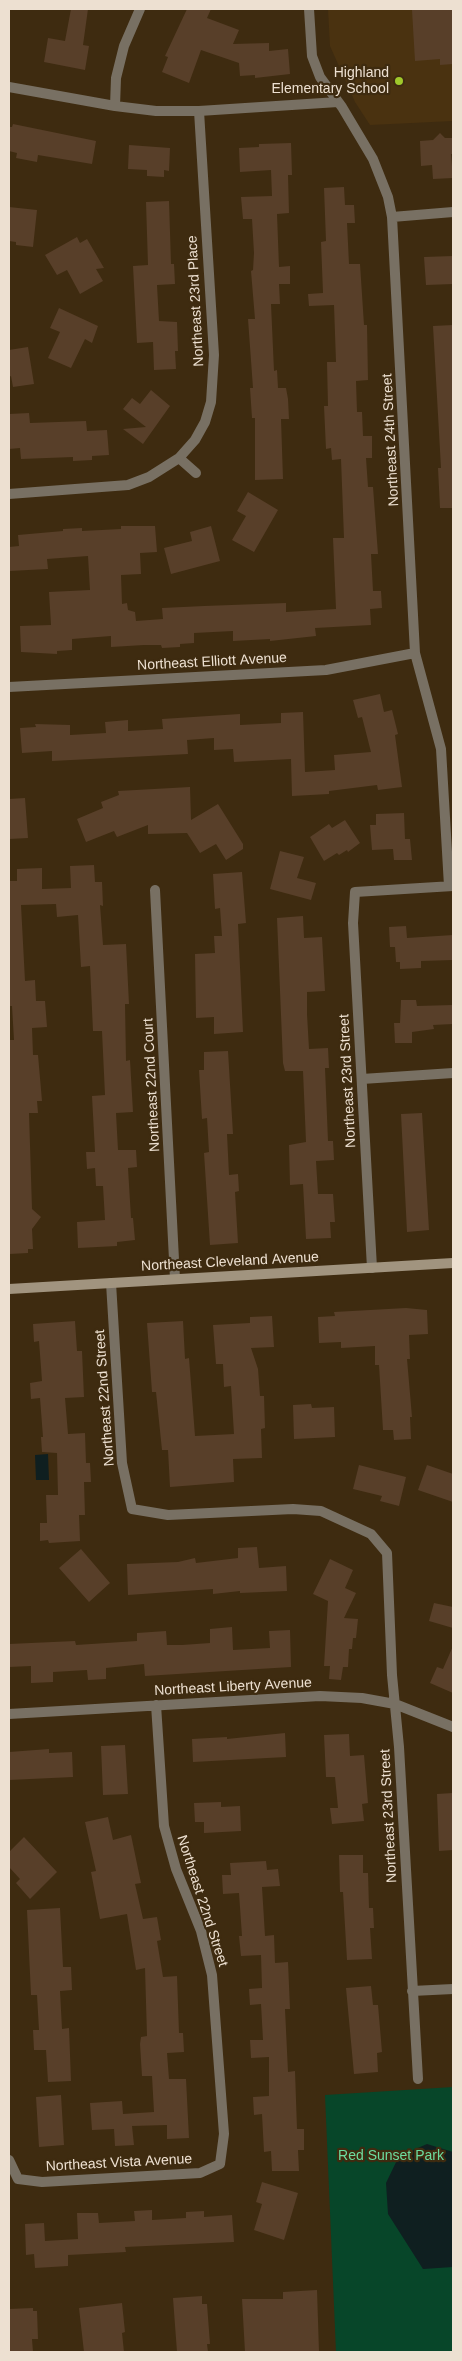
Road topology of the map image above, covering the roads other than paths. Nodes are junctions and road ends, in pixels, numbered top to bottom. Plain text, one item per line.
1 (140, 9) edge
2 (309, 9) edge
3 (9, 86) edge
4 (338, 102) junction
5 (115, 106) junction
6 (199, 111) junction
7 (453, 212) edge
8 (392, 217) junction
9 (179, 458) junction
10 (196, 473) dead end
11 (9, 494) edge
12 (415, 653) junction
13 (9, 687) edge
14 (451, 886) edge
15 (155, 890) dead end
16 (453, 1073) edge
17 (362, 1078) junction
18 (453, 1263) edge
19 (372, 1268) junction
20 (176, 1279) junction
21 (111, 1283) junction
22 (9, 1289) edge
23 (387, 1553) joint
24 (395, 1704) junction
25 (156, 1705) junction
26 (9, 1714) edge
27 (453, 1727) edge
28 (453, 1989) edge
29 (412, 1991) junction
30 (418, 2079) dead end
31 (9, 2160) edge
32 (220, 2164) joint

1 - 5 street
2 - 4 street, Northeast 24th Street
3 - 5 street
4 - 6 street
4 - 8 street, Northeast 24th Street
5 - 6 street
6 - 9 street, Northeast 23rd Place
7 - 8 street
8 - 12 street, Northeast 24th Street
9 - 10 street
9 - 11 street, Northeast 23rd Place
12 - 13 street, Northeast Elliott Avenue
12 - 14 street, Northeast 24th Street
14 - 17 street, Northeast 23rd Street
15 - 20 street, Northeast 22nd Court
16 - 17 street
17 - 19 street, Northeast 23rd Street
18 - 19 street, Northeast Cleveland Avenue
19 - 20 street, Northeast Cleveland Avenue
20 - 21 street, Northeast Cleveland Avenue
21 - 22 street, Northeast Cleveland Avenue
21 - 23 street, Northeast 22nd Street
23 - 24 street, Northeast 23rd Street
24 - 25 street, Northeast Liberty Avenue
24 - 27 street, Northeast Liberty Avenue
24 - 29 street, Northeast 23rd Street
25 - 26 street, Northeast Liberty Avenue
25 - 32 street, Northeast 22nd Street
28 - 29 street
29 - 30 street, Northeast 23rd Street
31 - 32 street, Northeast Vista Avenue

